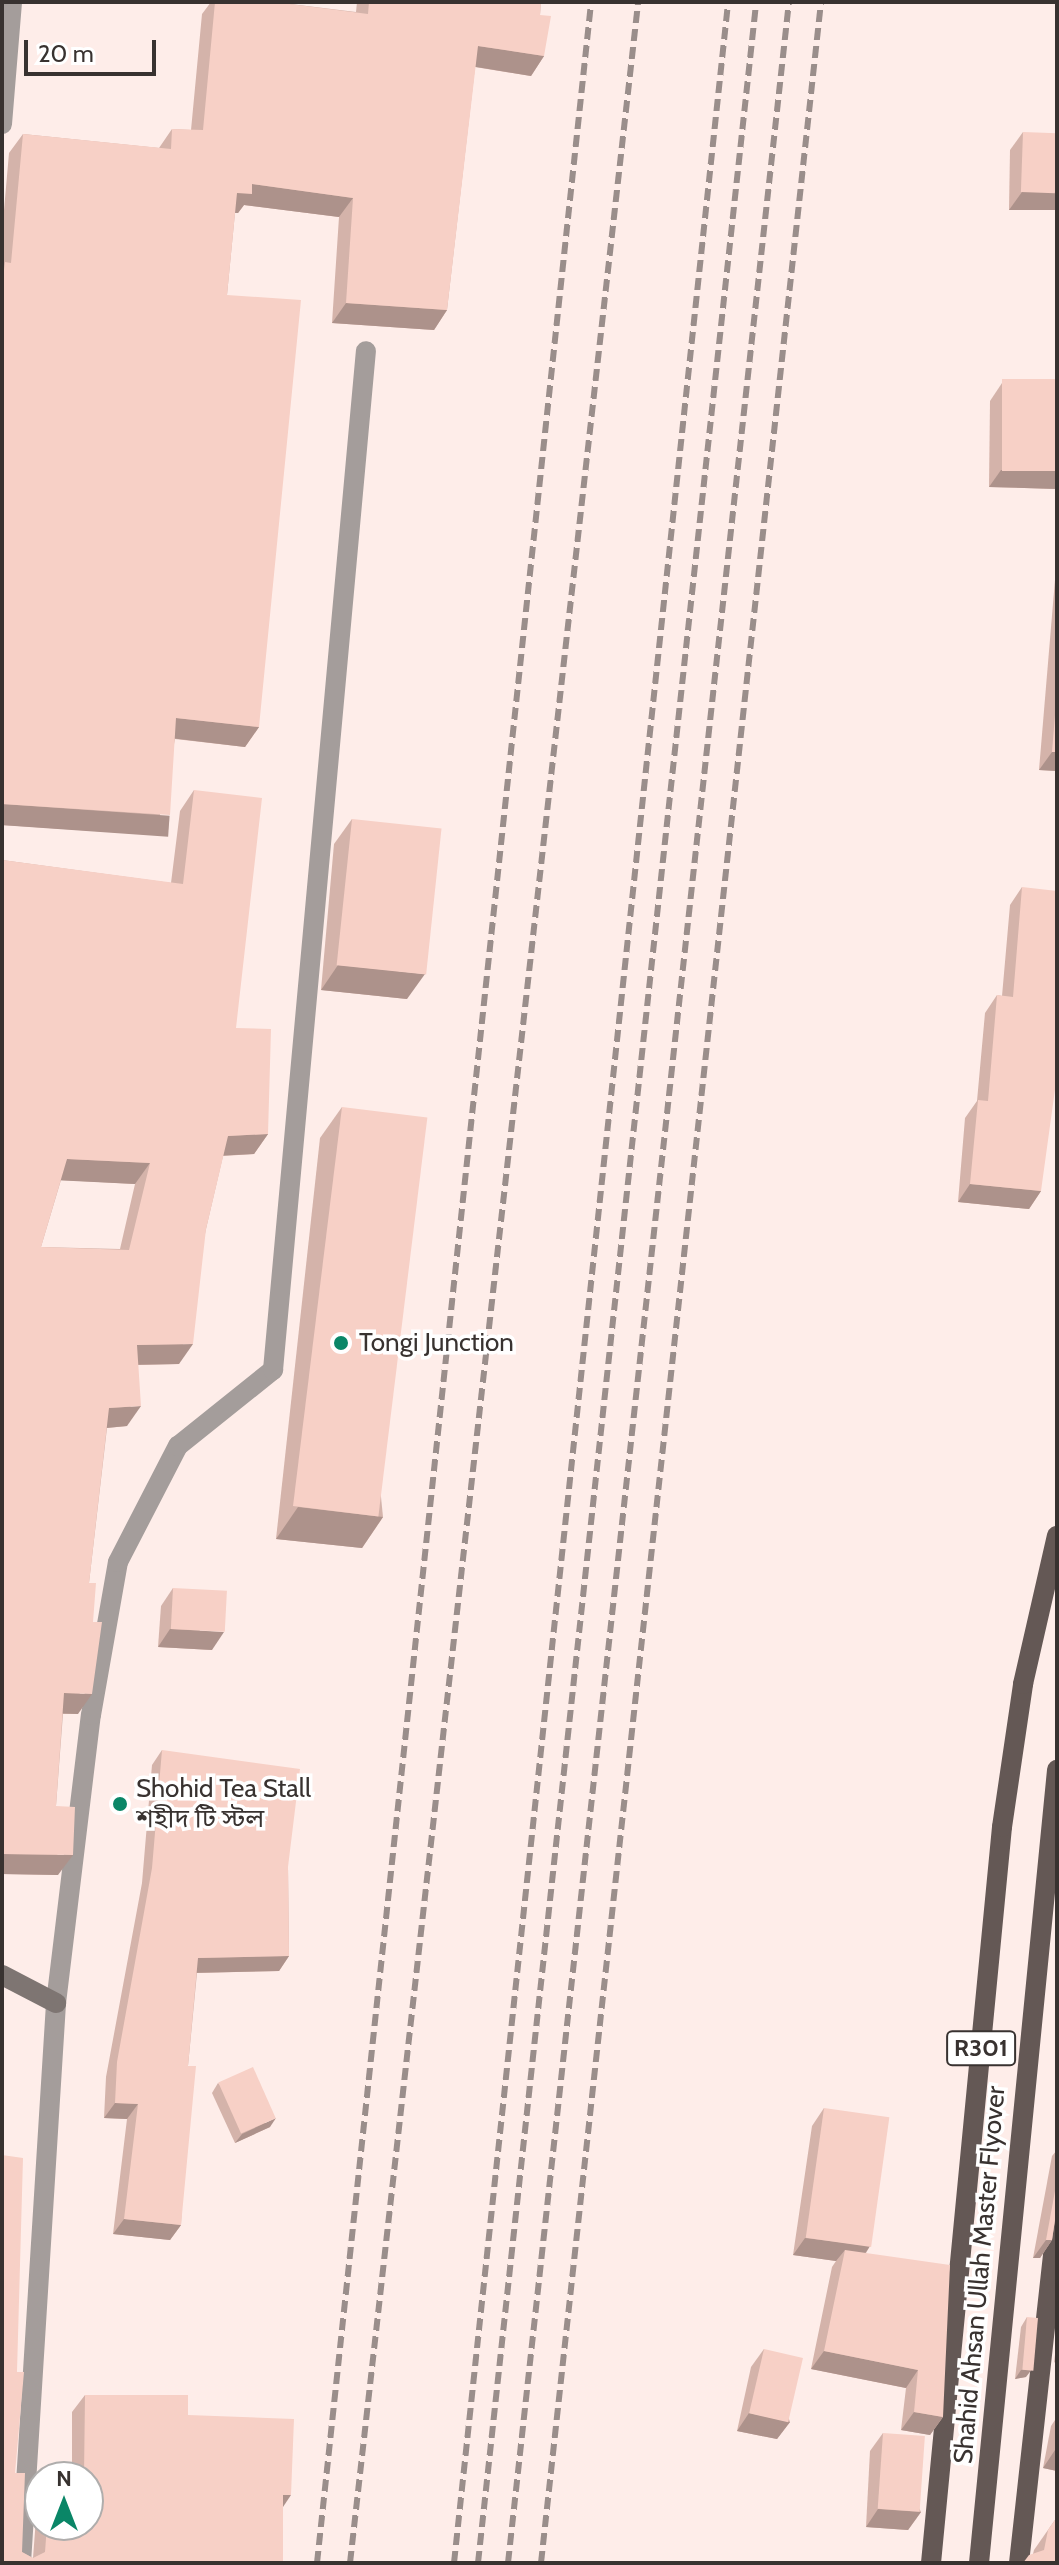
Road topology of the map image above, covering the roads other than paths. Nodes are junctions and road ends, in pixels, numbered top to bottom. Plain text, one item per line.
1 (12, 2) edge
2 (2, 124) edge
3 (366, 351) dead end
4 (1057, 1536) edge
5 (1057, 1770) edge
6 (2, 1975) edge
7 (56, 2003) junction
8 (1057, 2219) edge
9 (1054, 2273) edge
10 (21, 2563) edge
11 (931, 2563) edge
12 (979, 2563) edge
13 (1019, 2563) edge

1 - 2 street
3 - 7 street
4 - 11 main road, R301
5 - 12 main road, Shahid Ahsan Ullah Master Flyover / R301
6 - 7 street
7 - 10 street
8 - 9 main road
9 - 13 main road

